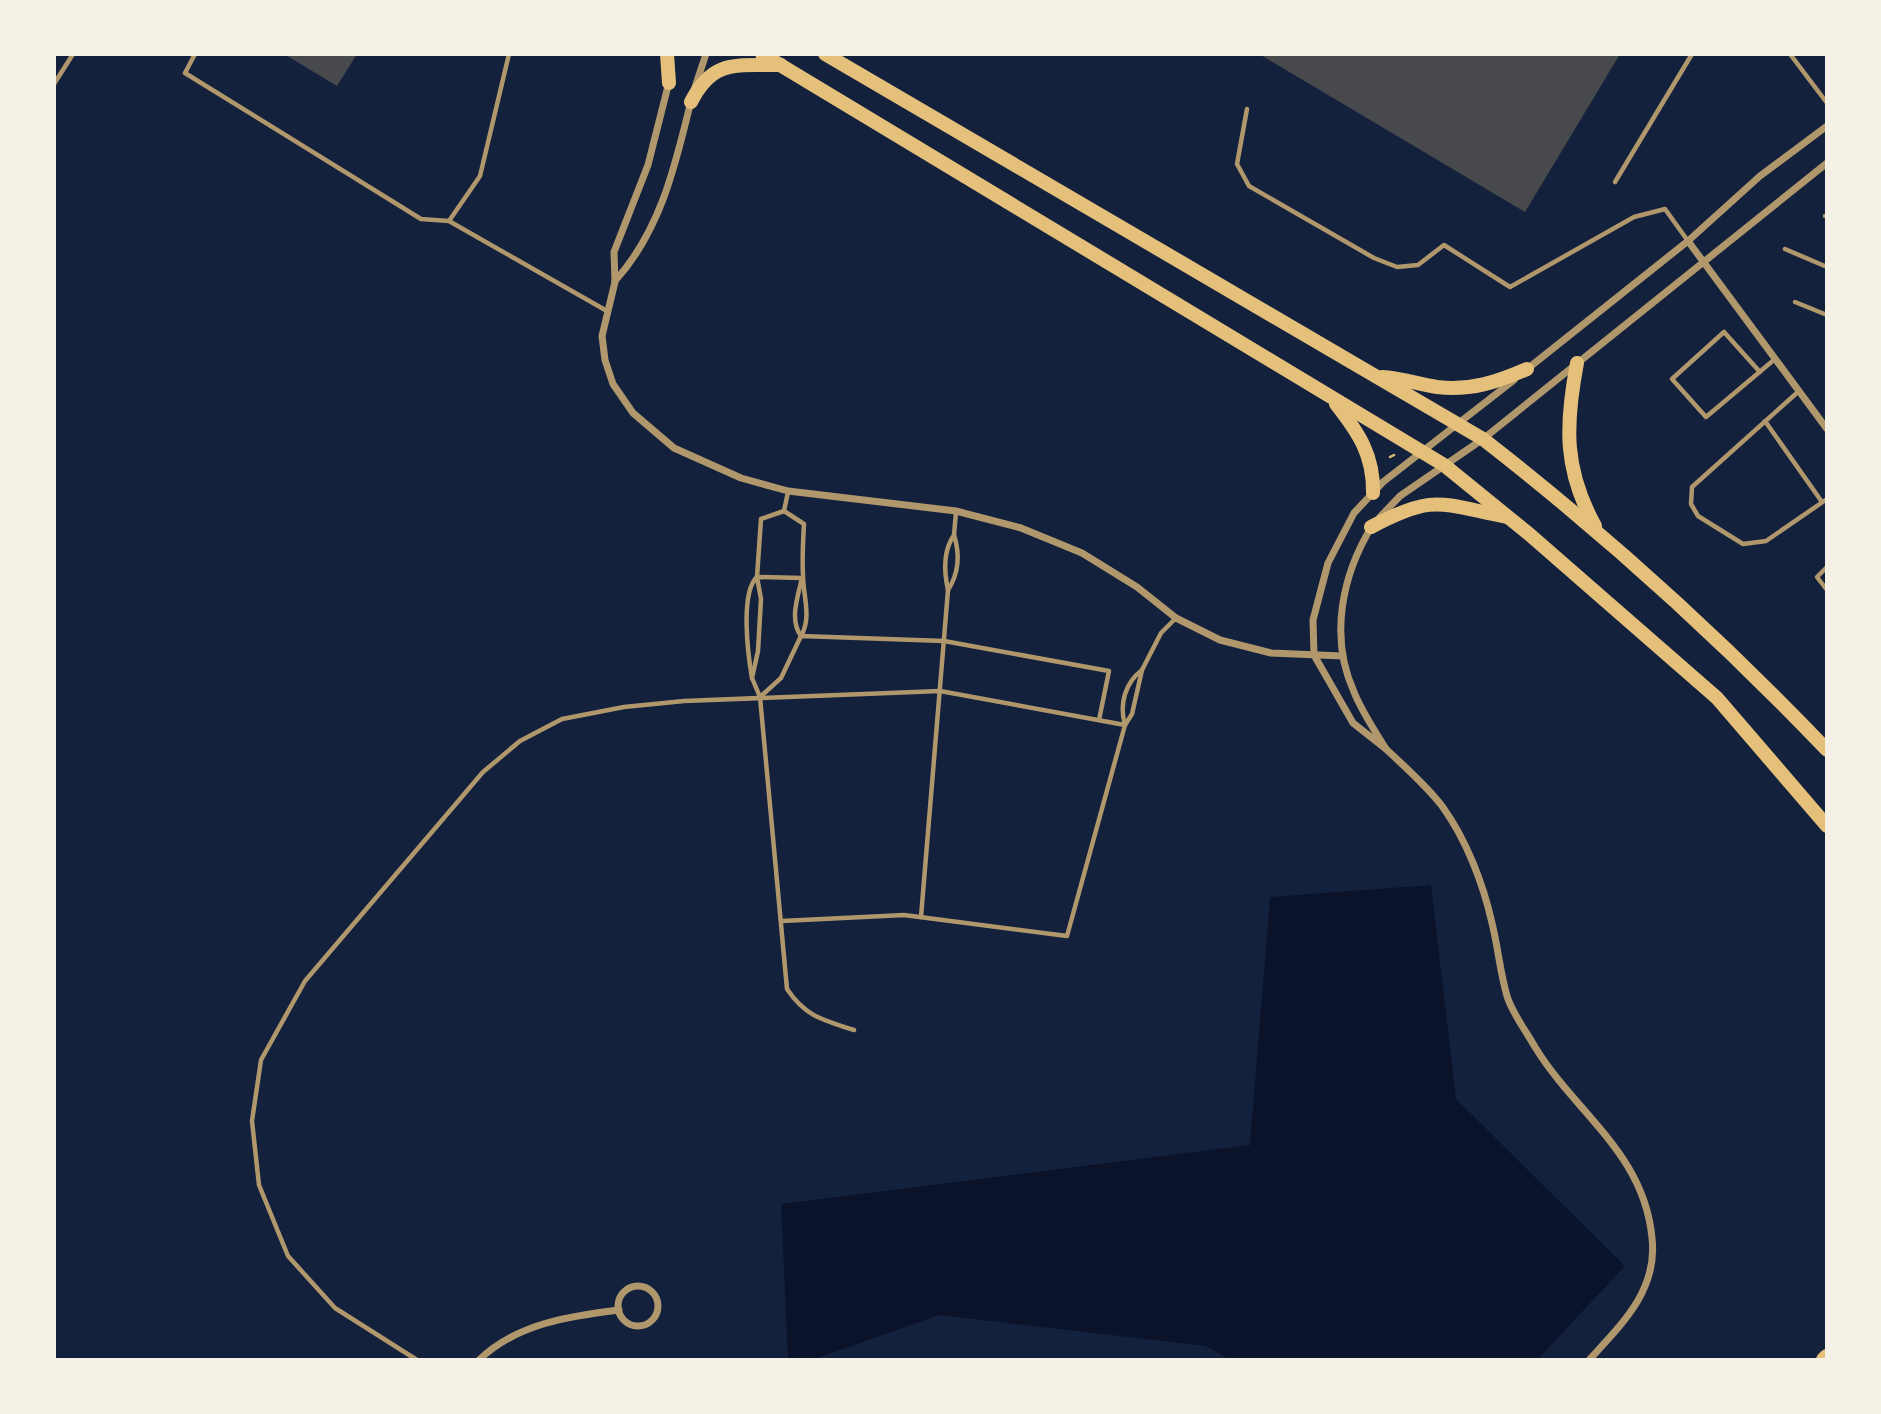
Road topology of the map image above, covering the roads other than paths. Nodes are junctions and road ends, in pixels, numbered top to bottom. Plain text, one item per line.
1 (73, 54) edge
2 (195, 54) edge
3 (509, 54) edge
4 (667, 54) edge
5 (676, 54) edge
6 (706, 54) edge
7 (762, 54) edge
8 (825, 54) edge
9 (843, 54) edge
10 (1692, 54) edge
11 (1790, 54) edge
12 (781, 65) junction
13 (853, 70) junction
14 (669, 83) junction
15 (54, 84) edge
16 (691, 102) junction
17 (1827, 103) edge
18 (1247, 108) dead end
19 (1827, 126) edge
20 (1827, 163) edge
21 (1615, 182) dead end
22 (449, 221) junction
23 (1688, 241) junction
24 (1784, 249) dead end
25 (1703, 261) junction
26 (1827, 267) edge
27 (615, 282) junction
28 (1795, 302) dead end
29 (607, 311) junction
30 (1827, 315) edge
31 (1775, 359) junction
32 (1577, 363) junction
33 (1527, 369) junction
34 (1760, 372) junction
35 (1377, 377) junction
36 (1799, 391) junction
37 (1330, 397) junction
38 (1765, 421) junction
39 (1459, 424) junction
40 (1827, 429) edge
41 (1483, 439) junction
42 (1423, 453) junction
43 (1444, 465) junction
44 (788, 491) junction
45 (1373, 493) junction
46 (1824, 501) edge
47 (956, 511) junction
48 (784, 512) junction
49 (1510, 517) junction
50 (1371, 527) junction
51 (954, 535) junction
52 (1601, 537) junction
53 (1827, 567) edge
54 (757, 577) junction
55 (802, 578) junction
56 (948, 590) junction
57 (1827, 590) edge
58 (1176, 618) junction
59 (801, 636) junction
60 (944, 641) junction
61 (1314, 655) junction
62 (1342, 656) junction
63 (1142, 670) junction
64 (752, 678) junction
65 (940, 691) junction
66 (760, 696) junction
67 (1099, 720) junction
68 (1125, 725) junction
69 (1386, 750) junction
70 (1827, 750) edge
71 (1827, 826) edge
72 (921, 917) junction
73 (782, 921) junction
74 (853, 1030) dead end
75 (619, 1310) junction
76 (417, 1360) edge
77 (479, 1360) edge
78 (1589, 1360) edge

1 - 15 lane
2 - 22 lane
3 - 22 lane
4 - 14 main road
5 - 14 street
6 - 16 street
7 - 12 main road
8 - 13 main road
9 - 13 main road
10 - 21 lane
11 - 17 lane
12 - 16 main road
12 - 37 main road
13 - 35 main road
14 - 27 street
16 - 27 street
18 - 23 lane
19 - 23 street
20 - 25 street
22 - 29 lane
23 - 25 street
23 - 33 street
24 - 26 lane
25 - 31 street
25 - 32 street
27 - 29 street
28 - 30 lane
29 - 44 street
31 - 34 lane
31 - 36 street
32 - 41 street
32 - 52 main road
33 - 35 main road
33 - 39 street
34 - 34 lane
35 - 39 main road
36 - 38 lane
36 - 40 street
37 - 42 main road
37 - 45 main road
38 - 46 lane
38 - 46 lane
39 - 41 main road
39 - 42 street
41 - 43 street
41 - 52 main road
42 - 43 main road
42 - 45 street
43 - 49 main road
43 - 50 street
44 - 47 street
44 - 48 lane
45 - 61 street
47 - 51 lane
47 - 58 street
48 - 54 lane
48 - 55 lane
49 - 50 main road
49 - 71 main road
50 - 62 street
51 - 56 lane
51 - 56 lane
52 - 70 main road
53 - 57 lane
54 - 55 lane
54 - 64 lane
54 - 64 lane
55 - 59 lane
55 - 59 lane
56 - 60 lane
58 - 61 street
58 - 63 lane
59 - 60 lane
59 - 66 lane
60 - 65 lane
60 - 67 lane
61 - 62 street
61 - 69 street
62 - 69 street
63 - 68 lane
63 - 68 lane
64 - 66 lane
65 - 66 lane
65 - 67 lane
65 - 72 lane
66 - 73 lane
66 - 76 lane
67 - 68 lane
68 - 72 lane
69 - 78 street
72 - 73 lane
73 - 74 lane
75 - 75 street
75 - 77 street

